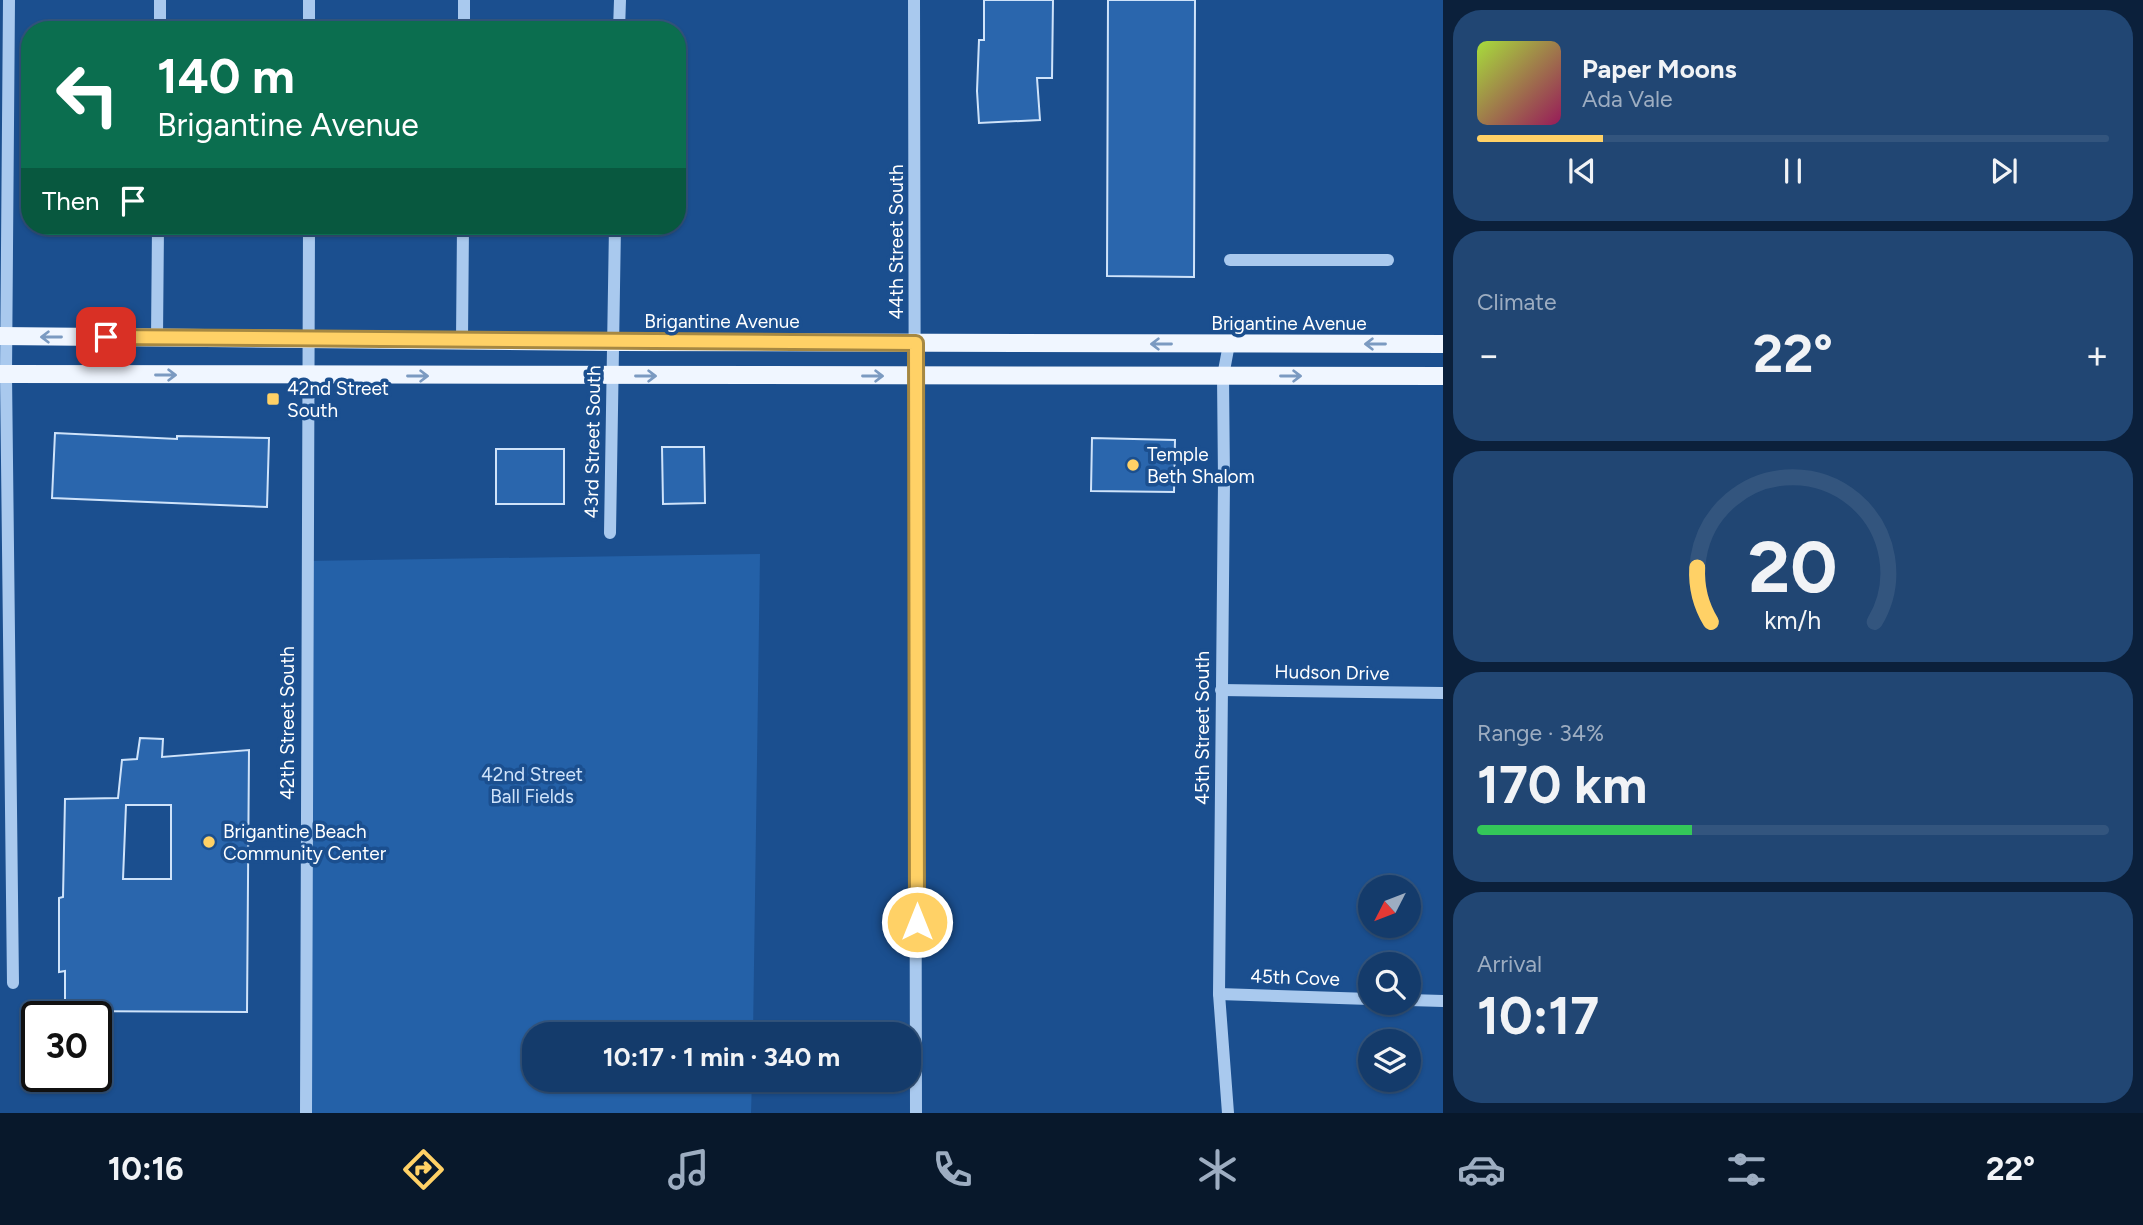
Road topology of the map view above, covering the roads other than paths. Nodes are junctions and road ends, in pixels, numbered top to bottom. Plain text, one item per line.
1 (9, 0) edge
2 (160, 0) edge
3 (309, 0) edge
4 (464, 0) edge
5 (620, 0) edge
6 (914, 0) edge
7 (160, 21) edge
8 (309, 21) edge
9 (464, 21) edge
10 (619, 21) edge
11 (158, 235) edge
12 (309, 235) edge
13 (463, 235) edge
14 (615, 235) edge
15 (1230, 260) dead end
16 (1388, 260) dead end
17 (3, 336) edge
18 (157, 338) junction
19 (309, 339) junction
20 (462, 340) junction
21 (613, 342) junction
22 (916, 343) junction
23 (1229, 344) junction
24 (1443, 344) edge
25 (3, 374) edge
26 (309, 375) junction
27 (613, 376) junction
28 (916, 376) junction
29 (1223, 376) junction
30 (1443, 376) edge
31 (610, 533) dead end
32 (1221, 690) junction
33 (1443, 692) edge
34 (13, 984) dead end
35 (1219, 994) junction
36 (1358, 999) edge
37 (1421, 1000) edge
38 (1443, 1001) edge
39 (306, 1113) edge
40 (916, 1113) edge
41 (1228, 1113) edge

1 - 17 street
2 - 7 street
3 - 8 street
4 - 9 street
5 - 10 street
6 - 22 street, 44th Street South
11 - 18 street
12 - 19 street
13 - 20 street
14 - 21 street, 43rd Street South
15 - 16 street
18 -> 17 main road, Brigantine Avenue
17 - 25 street
18 - 19 main road, Brigantine Avenue
19 - 20 main road, Brigantine Avenue
19 - 26 street
20 - 21 main road, Brigantine Avenue
21 - 22 main road, Brigantine Avenue
21 - 27 street, 43rd Street South
23 -> 22 main road, Brigantine Avenue
22 - 28 street, 44th Street South
24 -> 23 main road, Brigantine Avenue
23 - 29 street, 45th Street South
25 -> 26 main road
25 - 34 street
26 -> 27 main road
26 - 39 street, 42th Street South
27 -> 28 main road
27 - 31 street, 43rd Street South
28 - 29 main road
28 - 40 street, 44th Street South
29 -> 30 main road
29 - 32 street, 45th Street South
32 - 33 street, Hudson Drive
32 - 35 street, 45th Street South
35 - 36 street, 45th Cove
35 - 41 street, 45th Street South
37 - 38 street

